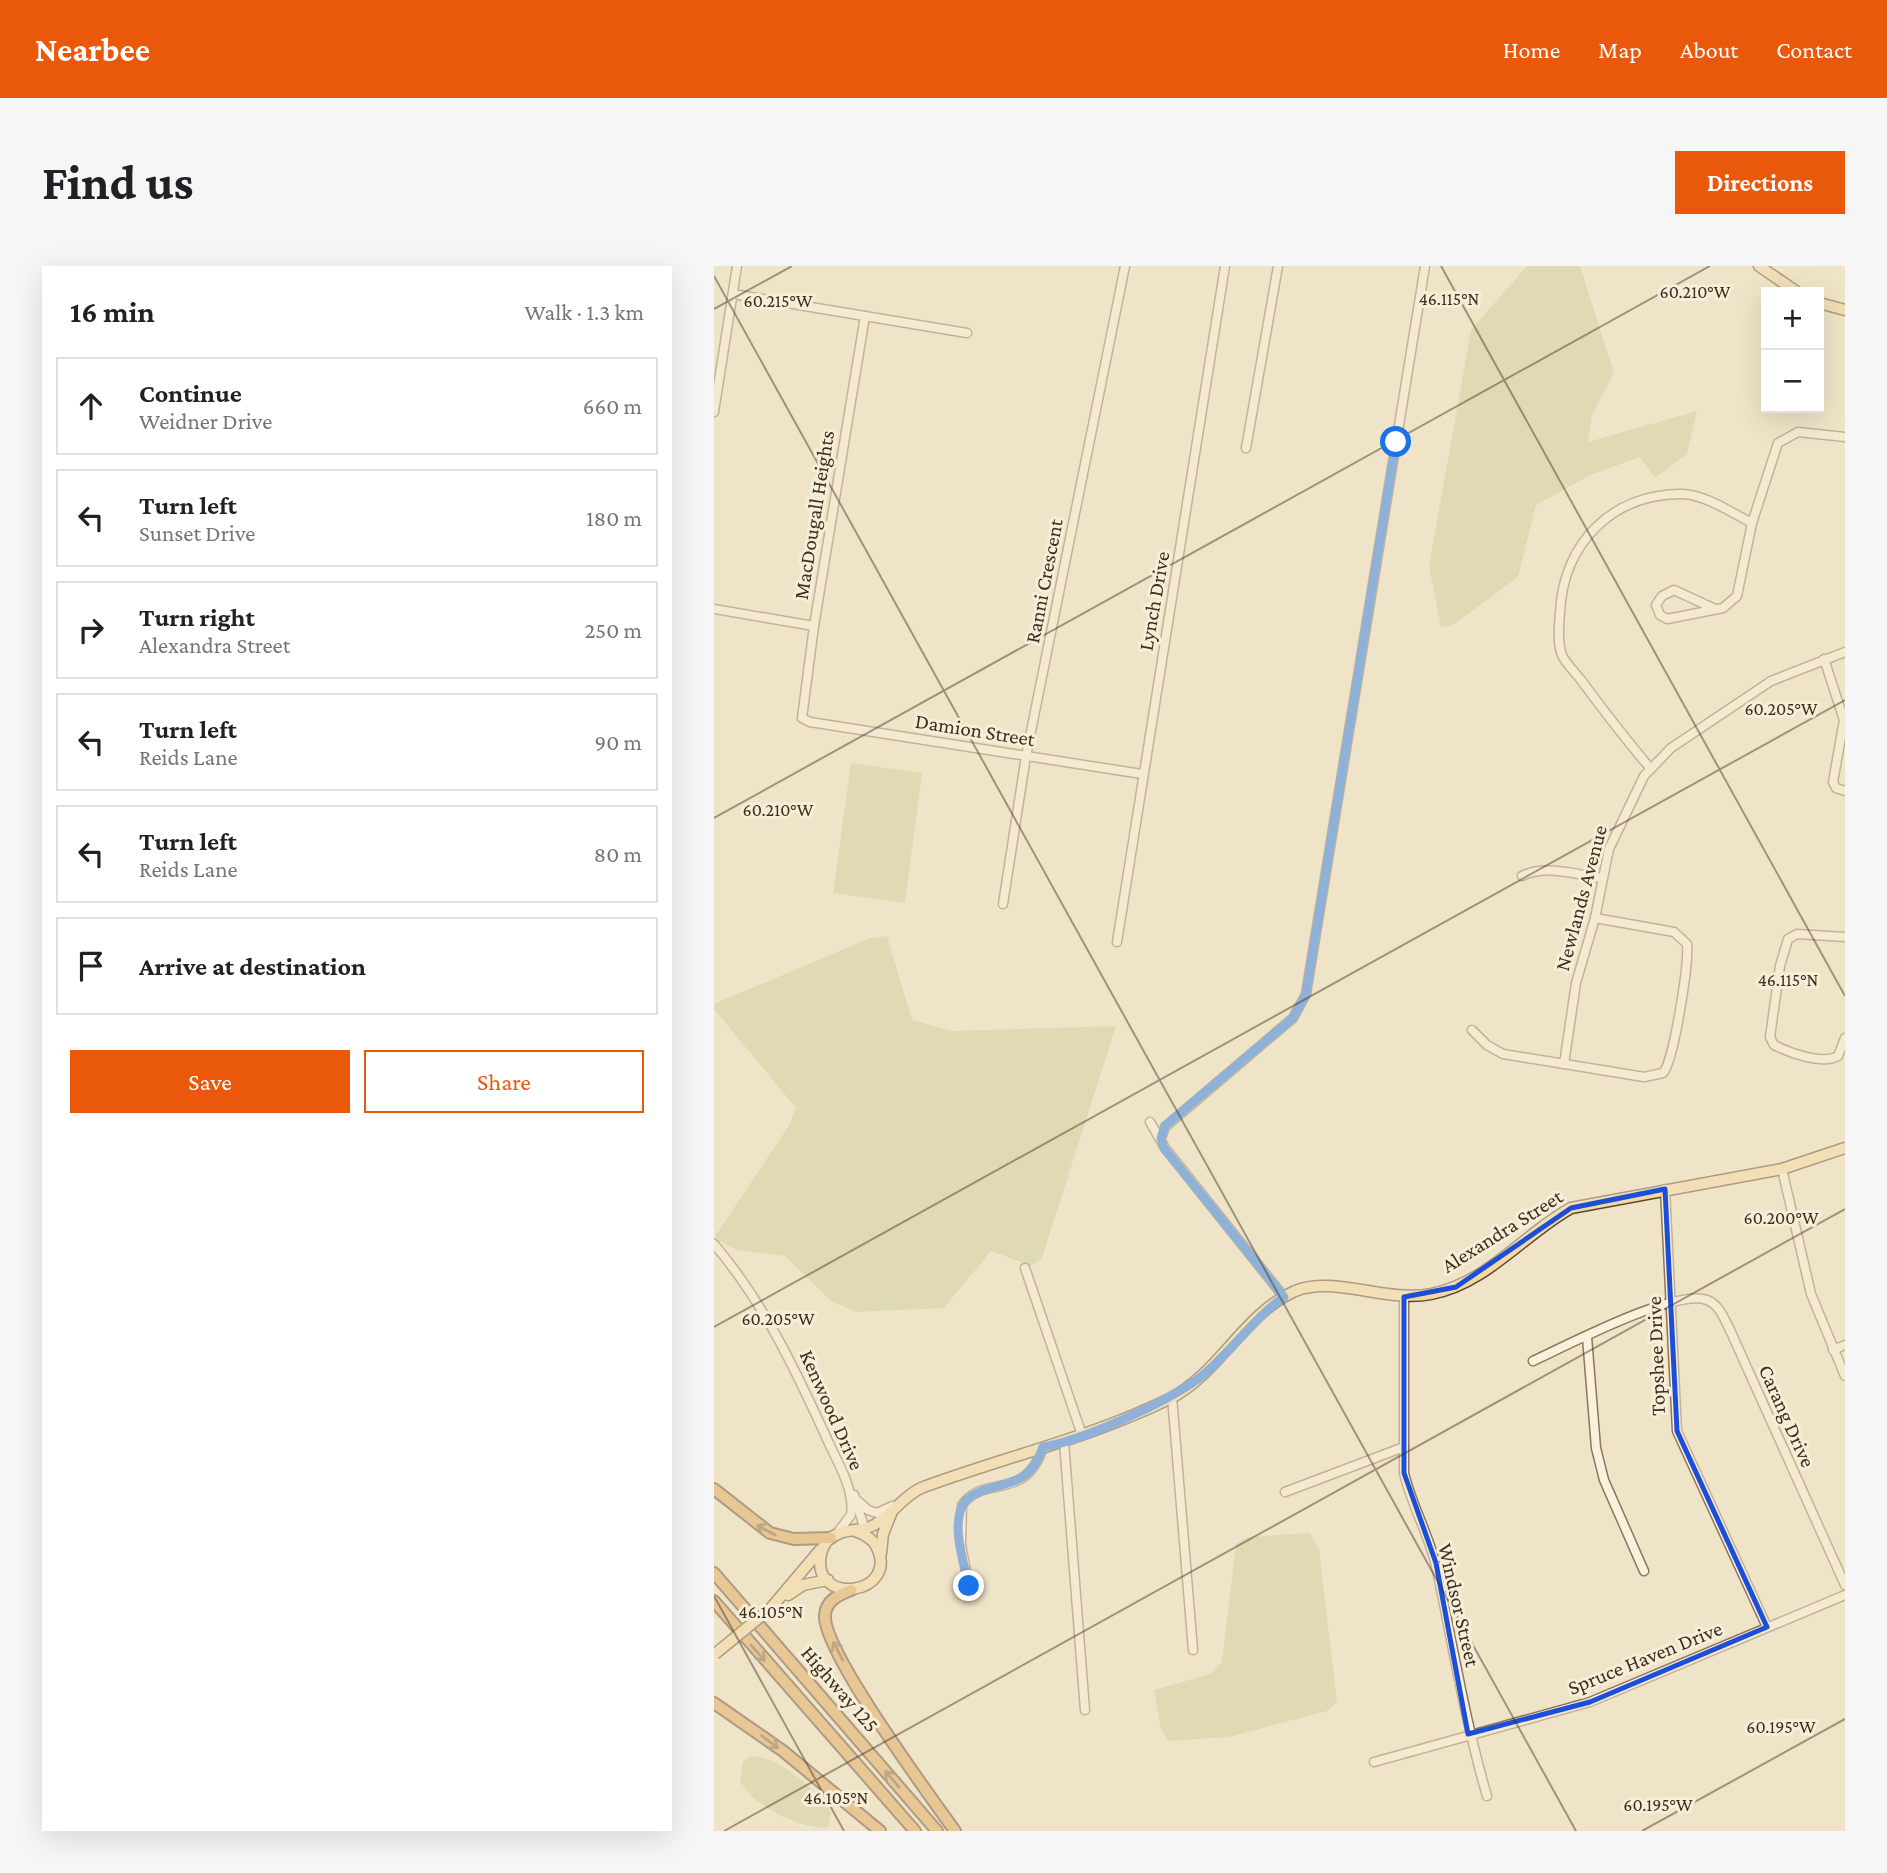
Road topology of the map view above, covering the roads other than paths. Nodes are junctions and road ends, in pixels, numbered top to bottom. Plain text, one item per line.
1 (737, 266) edge
2 (1125, 266) edge
3 (1225, 266) edge
4 (1278, 266) edge
5 (1425, 266) edge
6 (1759, 266) edge
7 (1790, 287) edge
8 (733, 294) junction
9 (1824, 304) edge
10 (1845, 310) edge
11 (865, 316) junction
12 (967, 333) dead end
13 (714, 412) edge
14 (1845, 438) edge
15 (1246, 448) dead end
16 (1752, 523) junction
17 (714, 609) edge
18 (1715, 609) junction
19 (814, 626) junction
20 (1845, 652) edge
21 (1824, 659) junction
22 (804, 720) joint
23 (1026, 756) junction
24 (1651, 769) junction
25 (1142, 774) junction
26 (1845, 791) edge
27 (1522, 876) dead end
28 (1602, 878) junction
29 (1003, 904) dead end
30 (1595, 918) junction
31 (1845, 937) edge
32 (1117, 942) dead end
33 (1472, 1030) dead end
34 (1845, 1038) edge
35 (1564, 1063) junction
36 (1150, 1122) dead end
37 (1161, 1138) junction
38 (1845, 1148) edge
39 (1782, 1169) junction
40 (1665, 1189) junction
41 (714, 1244) edge
42 (1026, 1268) dead end
43 (1284, 1297) junction
44 (1404, 1297) junction
45 (1671, 1301) junction
46 (1587, 1337) junction
47 (1845, 1345) edge
48 (1833, 1350) junction
49 (1533, 1361) dead end
50 (1845, 1376) edge
51 (1172, 1397) junction
52 (1082, 1435) junction
53 (1063, 1442) junction
54 (1043, 1447) junction
55 (1404, 1447) junction
56 (848, 1487) junction
57 (714, 1489) edge
58 (1285, 1492) dead end
59 (854, 1496) junction
60 (899, 1501) junction
61 (863, 1533) junction
62 (831, 1538) junction
63 (880, 1560) junction
64 (1644, 1571) dead end
65 (714, 1573) edge
66 (828, 1580) junction
67 (1845, 1585) edge
68 (969, 1586) dead end
69 (851, 1590) junction
70 (1845, 1595) edge
71 (714, 1601) edge
72 (771, 1608) junction
73 (1767, 1627) junction
74 (1193, 1650) dead end
75 (715, 1654) edge
76 (714, 1703) edge
77 (1085, 1710) dead end
78 (1468, 1734) junction
79 (1374, 1762) dead end
80 (1487, 1796) dead end
81 (880, 1831) edge
82 (915, 1831) edge
83 (937, 1831) edge
84 (955, 1831) edge

1 - 8 street
2 - 23 street, Ranni Crescent
3 - 25 street, Lynch Drive
4 - 15 street
5 - 37 street
6 - 7 main road
8 - 11 street
8 - 13 street
9 - 10 main road
11 - 12 street
11 - 19 street, MacDougall Heights
14 - 16 street
16 - 18 street
16 - 24 street
17 - 19 street
18 - 18 street
19 - 22 street, MacDougall Heights
20 - 21 street, Newlands Avenue
21 - 24 street, Newlands Avenue
21 - 26 street
22 - 23 street, Damion Street
23 - 25 street, Damion Street
23 - 29 street, Ranni Crescent
24 - 28 street, Newlands Avenue
25 - 32 street, Lynch Drive
27 - 28 street
28 - 30 street, Newlands Avenue
30 - 35 street, Newlands Avenue
30 - 35 street
31 - 34 street
33 - 35 street
36 - 37 street
37 - 43 street
38 - 39 main road, Alexandra Street
39 - 40 main road, Alexandra Street
39 - 48 street
40 - 44 main road, Alexandra Street
40 - 45 street, Topshee Drive
41 - 56 street, Kenwood Drive
42 - 52 street
43 - 44 main road, Alexandra Street
43 - 51 main road, Alexandra Street
44 - 55 street, Windsor Street
45 - 46 street
45 - 67 street, Carang Drive
45 - 73 street, Topshee Drive
46 - 49 street
46 - 64 street
47 - 48 street
48 - 50 street
51 - 52 main road, Alexandra Street
51 - 74 street
52 - 53 main road, Alexandra Street
53 - 54 main road, Alexandra Street
53 - 77 street
54 - 60 main road, Alexandra Street
54 - 68 street
55 - 58 street
55 - 78 street, Windsor Street
56 - 59 street, Kenwood Drive
56 - 62 street, Kenwood Drive
62 -> 57 highway
59 - 60 street
59 - 61 street, Kenwood Drive
60 - 61 main road, Alexandra Street
60 - 63 main road
61 - 62 main road
61 - 63 main road
62 - 66 main road
62 - 72 main road
63 - 69 main road
83 -> 65 highway, Highway 125
66 - 69 main road
66 - 72 main road
84 -> 69 highway
70 - 73 street, Spruce Haven Drive
71 -> 82 highway, Highway 125
72 - 75 main road, bridge
73 - 78 street, Spruce Haven Drive
76 -> 81 highway
78 - 79 street, Spruce Haven Drive
78 - 80 street, Windsor Street

